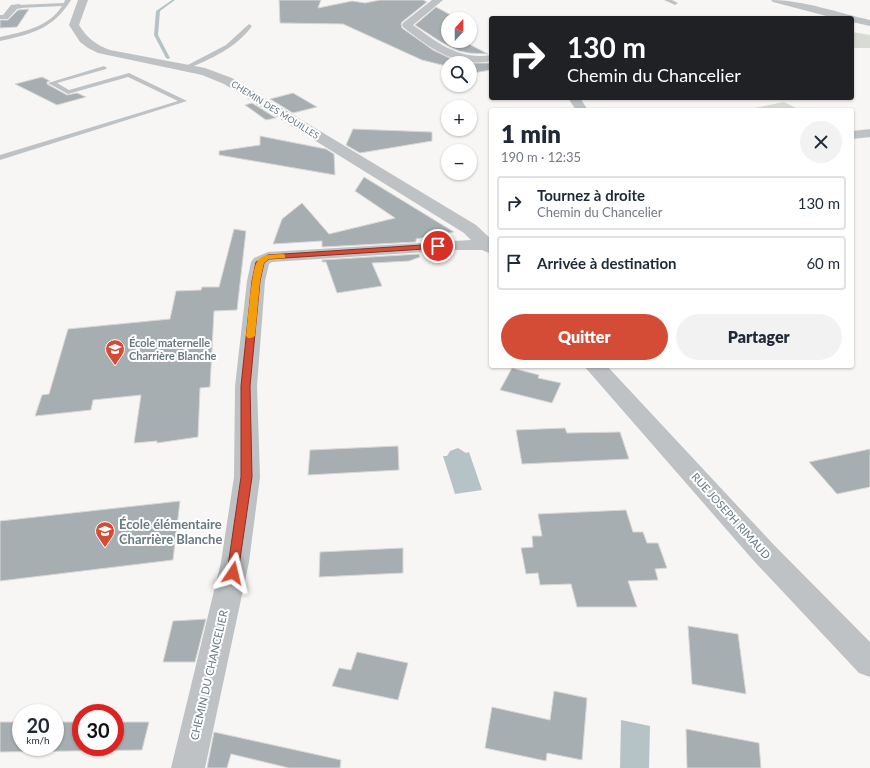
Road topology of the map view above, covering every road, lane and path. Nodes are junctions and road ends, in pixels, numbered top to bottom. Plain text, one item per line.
1 (83, 0) edge
2 (438, 0) edge
3 (666, 0) edge
4 (776, 0) edge
5 (67, 2) edge
6 (675, 3) dead end
7 (19, 6) joint
8 (838, 16) edge
9 (0, 17) edge
10 (854, 19) edge
11 (870, 22) edge
12 (249, 26) dead end
13 (0, 39) edge
14 (489, 58) edge
15 (104, 68) dead end
16 (185, 68) junction
17 (870, 133) edge
18 (854, 135) edge
19 (0, 158) edge
20 (489, 245) edge
21 (489, 246) edge
22 (597, 368) edge
23 (870, 663) edge
24 (188, 768) edge

1 - 16 street, CHEMIN DES MOUILLES
2 - 14 street
3 - 6 lane
4 - 8 street
5 - 7 lane
5 - 13 lane
7 - 9 street
10 - 11 street
12 - 16 lane
15 - 19 lane
16 - 20 street, CHEMIN DES MOUILLES
17 - 18 street
21 - 24 street, CHEMIN DU CHANCELIER
22 - 23 street, RUE JOSEPH RIMAUD

